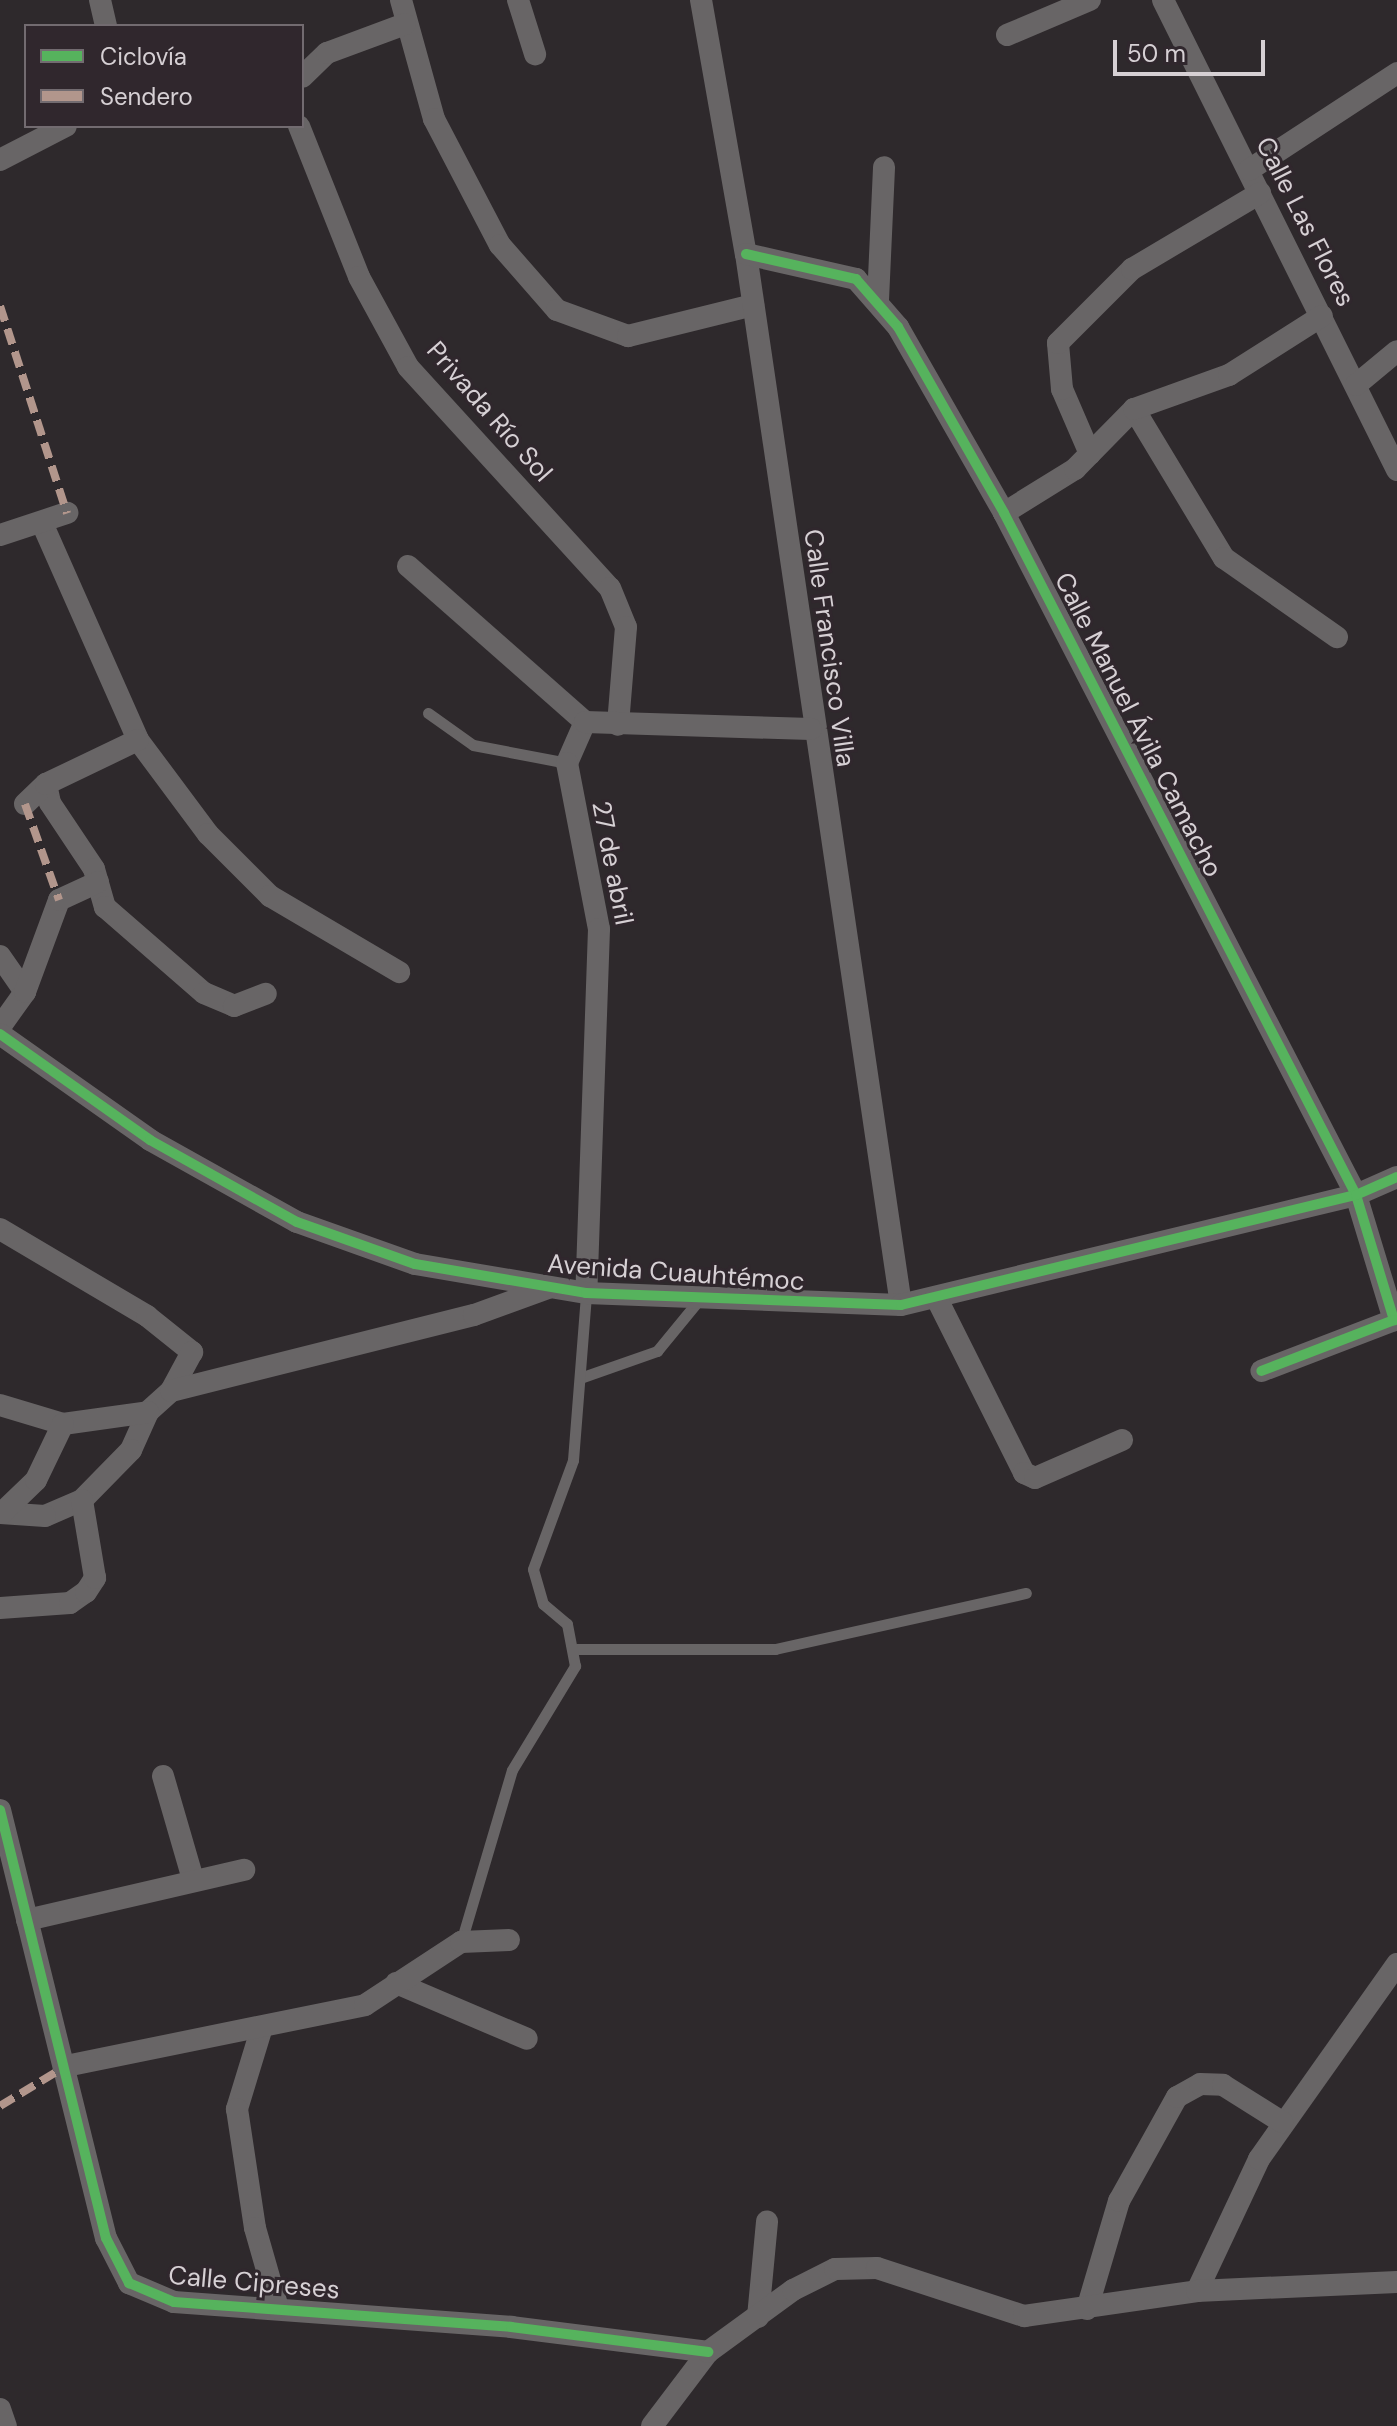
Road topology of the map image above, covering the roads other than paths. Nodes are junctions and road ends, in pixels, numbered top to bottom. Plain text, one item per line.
1 (100, 0) edge
2 (401, 0) edge
3 (518, 0) edge
4 (701, 0) edge
5 (1090, 0) edge
6 (1163, 0) edge
7 (106, 24) edge
8 (405, 24) junction
9 (1007, 35) dead end
10 (535, 54) dead end
11 (1397, 73) edge
12 (304, 75) edge
13 (62, 128) edge
14 (300, 128) edge
15 (0, 160) edge
16 (884, 167) dead end
17 (1249, 170) junction
18 (1260, 193) junction
19 (746, 254) junction
20 (878, 300) junction
21 (753, 305) junction
22 (1322, 316) junction
23 (1397, 351) edge
24 (1356, 385) junction
25 (1134, 409) junction
26 (1090, 454) junction
27 (1397, 470) edge
28 (67, 513) dead end
29 (1004, 513) junction
30 (42, 523) junction
31 (0, 535) edge
32 (408, 566) dead end
33 (1337, 637) dead end
34 (428, 713) dead end
35 (585, 722) junction
36 (618, 725) junction
37 (811, 729) junction
38 (138, 740) junction
39 (567, 763) junction
40 (46, 784) junction
41 (25, 804) dead end
42 (98, 882) junction
43 (0, 956) edge
44 (399, 972) dead end
45 (25, 992) junction
46 (266, 994) dead end
47 (0, 1027) edge
48 (0, 1034) edge
49 (1397, 1177) edge
50 (1356, 1195) junction
51 (0, 1229) edge
52 (548, 1288) junction
53 (586, 1293) junction
54 (936, 1297) junction
55 (698, 1301) junction
56 (901, 1305) junction
57 (1261, 1371) dead end
58 (580, 1378) junction
59 (171, 1391) junction
60 (0, 1405) edge
61 (148, 1412) junction
62 (63, 1424) junction
63 (1122, 1440) dead end
64 (82, 1500) junction
65 (1, 1513) edge
66 (1026, 1593) dead end
67 (0, 1608) edge
68 (577, 1649) junction
69 (163, 1776) dead end
70 (0, 1810) edge
71 (244, 1870) dead end
72 (9, 1874) edge
73 (192, 1876) junction
74 (27, 1920) junction
75 (509, 1940) dead end
76 (461, 1942) junction
77 (1394, 1978) edge
78 (396, 1983) junction
79 (262, 2027) junction
80 (527, 2039) dead end
81 (66, 2066) junction
82 (1282, 2122) junction
83 (767, 2221) dead end
84 (1397, 2282) edge
85 (1197, 2291) junction
86 (278, 2308) junction
87 (1087, 2309) junction
88 (758, 2317) junction
89 (708, 2352) junction
90 (0, 2409) edge
91 (6, 2426) edge
92 (652, 2426) edge

1 - 7 street
2 - 8 street
3 - 10 street
4 - 19 street, Calle Francisco Villa
5 - 9 street
6 - 17 street, Calle Las Flores
8 - 12 street
8 - 21 street
11 - 17 street
13 - 15 street
14 - 36 street, Privada Río Sol
16 - 20 street
17 - 18 street, Calle Las Flores
18 - 22 street, Calle Las Flores
18 - 26 street
19 - 20 street, Calle Manuel Ávila Camacho
19 - 21 street, Calle Francisco Villa
20 - 29 street, Calle Manuel Ávila Camacho
21 - 37 street, Calle Francisco Villa
22 - 24 street, Calle Las Flores
22 - 25 street
23 - 24 street
24 - 27 street, Calle Las Flores
25 - 26 street
25 - 33 street
26 - 29 street
28 - 30 street
29 - 50 street, Calle Manuel Ávila Camacho
30 - 31 street
30 - 38 street
32 - 35 street
34 - 39 lane
35 - 36 street
35 - 39 street
36 - 37 street
37 - 56 street, Calle Francisco Villa
38 - 40 street
38 - 44 street
39 - 53 street, 27 de abril
40 - 41 street
40 - 42 street
42 - 45 street
42 - 46 street
43 - 45 street
45 - 47 street
48 - 52 street, Avenida Cuauhtémoc
49 - 50 street, Avenida Cuauhtémoc
50 - 54 street, Avenida Cuauhtémoc
50 - 57 street, Calle Manuel Ávila Camacho
51 - 59 street
52 - 53 street, Avenida Cuauhtémoc
52 - 59 street
53 - 55 street, Avenida Cuauhtémoc
53 - 58 lane
54 - 56 street, Avenida Cuauhtémoc
54 - 63 street
55 - 56 street, Avenida Cuauhtémoc
55 - 58 lane
58 - 68 lane
59 - 61 street
60 - 62 street
61 - 62 street
61 - 64 street
62 - 65 street
64 - 65 street
64 - 67 street
66 - 68 lane
68 - 76 lane
69 - 73 street
70 - 72 street, Calle Cipreses
71 - 73 street
72 - 74 street, Calle Cipreses
73 - 74 street
74 - 81 street, Calle Cipreses
75 - 76 street
76 - 78 street
77 - 82 street
78 - 79 street
78 - 80 street
79 - 81 street
79 - 86 street
81 - 86 street, Calle Cipreses
82 - 85 street
82 - 87 street
83 - 88 street
84 - 85 street
85 - 87 street
86 - 89 street, Calle Cipreses
87 - 88 street
88 - 89 street
89 - 92 street
90 - 91 street

